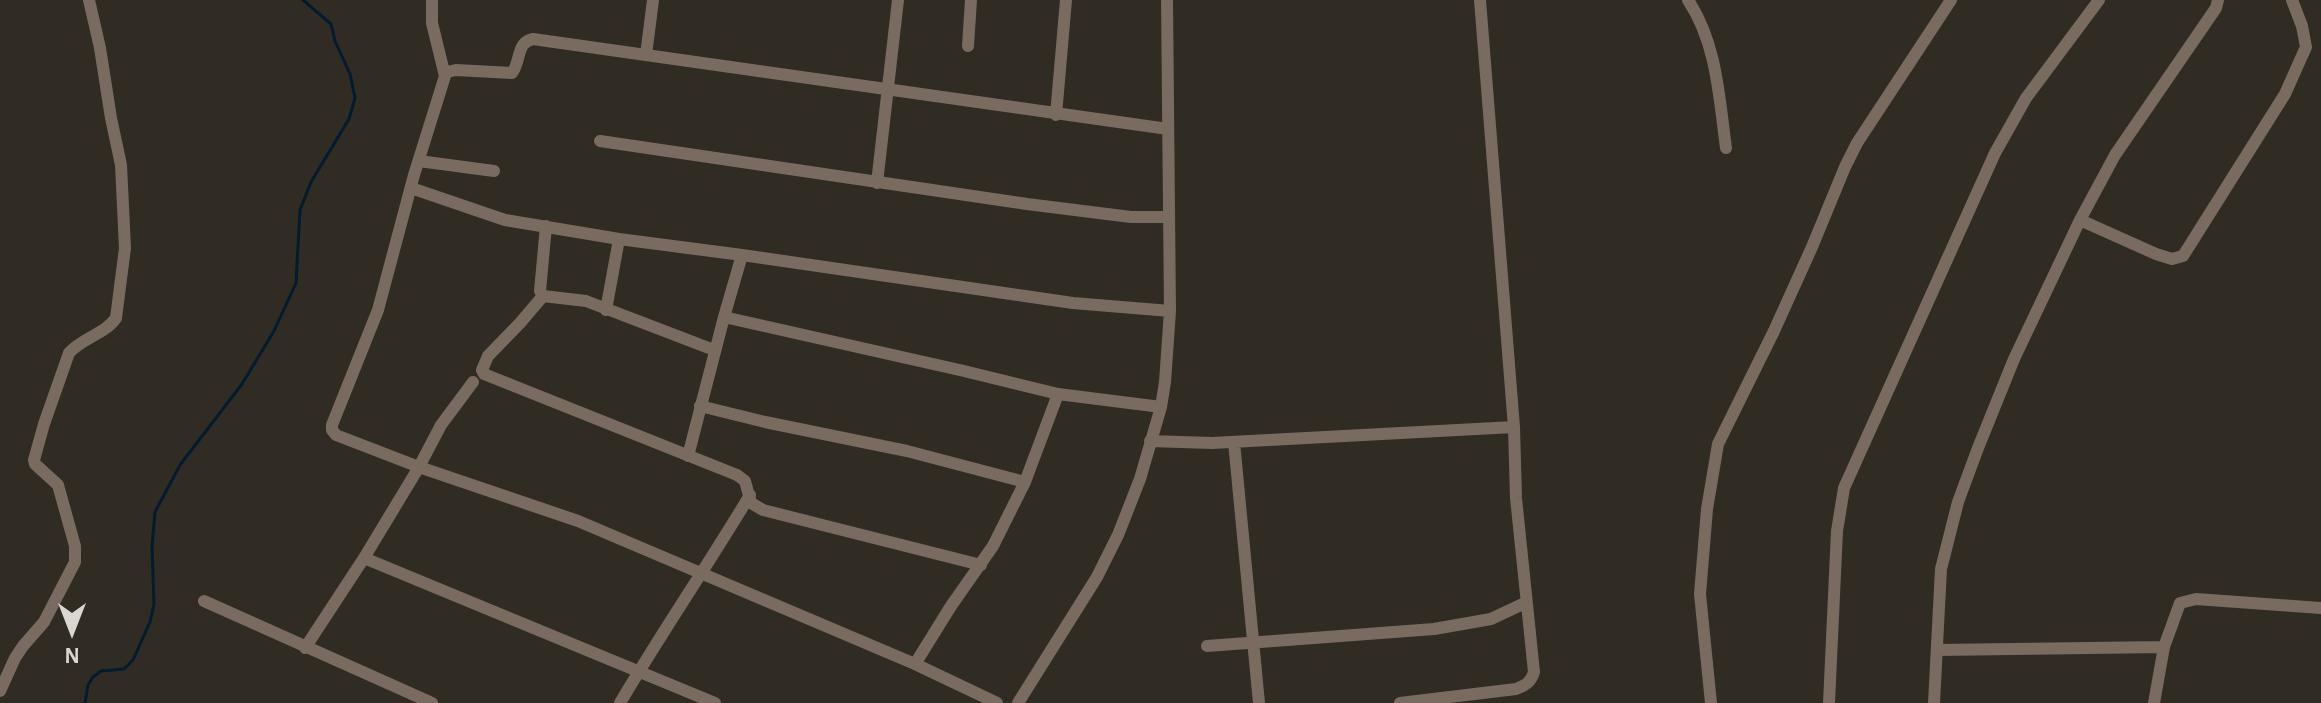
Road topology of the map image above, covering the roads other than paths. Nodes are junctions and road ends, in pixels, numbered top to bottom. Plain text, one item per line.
1 (89, 0) edge
2 (432, 0) edge
3 (653, 0) edge
4 (898, 0) edge
5 (971, 0) edge
6 (1066, 0) edge
7 (1167, 0) edge
8 (1480, 0) edge
9 (1688, 0) edge
10 (1951, 0) edge
11 (2099, 0) edge
12 (2218, 0) edge
13 (2292, 0) edge
14 (968, 46) dead end
15 (646, 55) junction
16 (445, 76) junction
17 (889, 89) junction
18 (1056, 115) junction
19 (1168, 129) junction
20 (600, 141) dead end
21 (1726, 148) dead end
22 (419, 161) junction
23 (494, 171) dead end
24 (877, 183) junction
25 (411, 188) junction
26 (1169, 217) junction
27 (2080, 220) junction
28 (546, 226) junction
29 (619, 239) junction
30 (742, 255) junction
31 (543, 296) junction
32 (606, 310) junction
33 (1170, 311) junction
34 (724, 317) junction
35 (714, 350) junction
36 (473, 382) dead end
37 (1058, 394) junction
38 (700, 406) junction
39 (1161, 407) junction
40 (1514, 427) junction
41 (1150, 441) junction
42 (1234, 442) junction
43 (688, 456) junction
44 (419, 467) junction
45 (1025, 482) junction
46 (750, 495) junction
47 (364, 558) junction
48 (981, 565) junction
49 (702, 575) junction
50 (204, 601) dead end
51 (1525, 603) junction
52 (2321, 608) edge
53 (1254, 643) junction
54 (1207, 646) dead end
55 (2164, 647) junction
56 (305, 648) junction
57 (1937, 650) junction
58 (915, 664) junction
59 (638, 672) junction
60 (0, 691) edge
61 (432, 703) edge
62 (620, 703) edge
63 (715, 703) edge
64 (997, 703) edge
65 (1018, 703) edge
66 (1259, 703) edge
67 (1400, 703) edge
68 (1711, 703) edge
69 (1829, 703) edge
70 (1934, 703) edge
71 (2154, 703) edge

1 - 60 street
2 - 16 street
3 - 15 street
4 - 17 street
5 - 14 street
6 - 18 street
7 - 19 street
8 - 40 street
9 - 21 street
10 - 68 street
11 - 69 street
12 - 27 street
13 - 27 street
15 - 16 street
15 - 17 street
16 - 22 street
17 - 18 street
17 - 24 street
18 - 19 street
19 - 26 street
20 - 24 street
22 - 23 street
22 - 25 street
24 - 26 street
25 - 28 street
25 - 44 street
26 - 33 street
27 - 57 street
28 - 29 street
28 - 31 street
29 - 30 street
29 - 32 street
30 - 33 street
30 - 34 street
31 - 32 street
31 - 43 street
32 - 35 street
33 - 39 street
34 - 35 street
34 - 37 street
35 - 38 street
36 - 44 street
37 - 39 street
37 - 45 street
38 - 43 street
38 - 45 street
39 - 41 street
40 - 42 street
40 - 51 street
41 - 42 street
41 - 65 street
42 - 53 street
43 - 46 street
44 - 47 street
44 - 49 street
45 - 48 street
46 - 48 street
46 - 49 street
47 - 56 street
47 - 59 street
48 - 58 street
49 - 58 street
49 - 59 street
50 - 56 street
51 - 53 street
51 - 67 street
52 - 55 street
53 - 54 street
53 - 66 street
55 - 57 street
55 - 71 street
56 - 61 street
57 - 70 street
58 - 64 street
59 - 62 street
59 - 63 street

